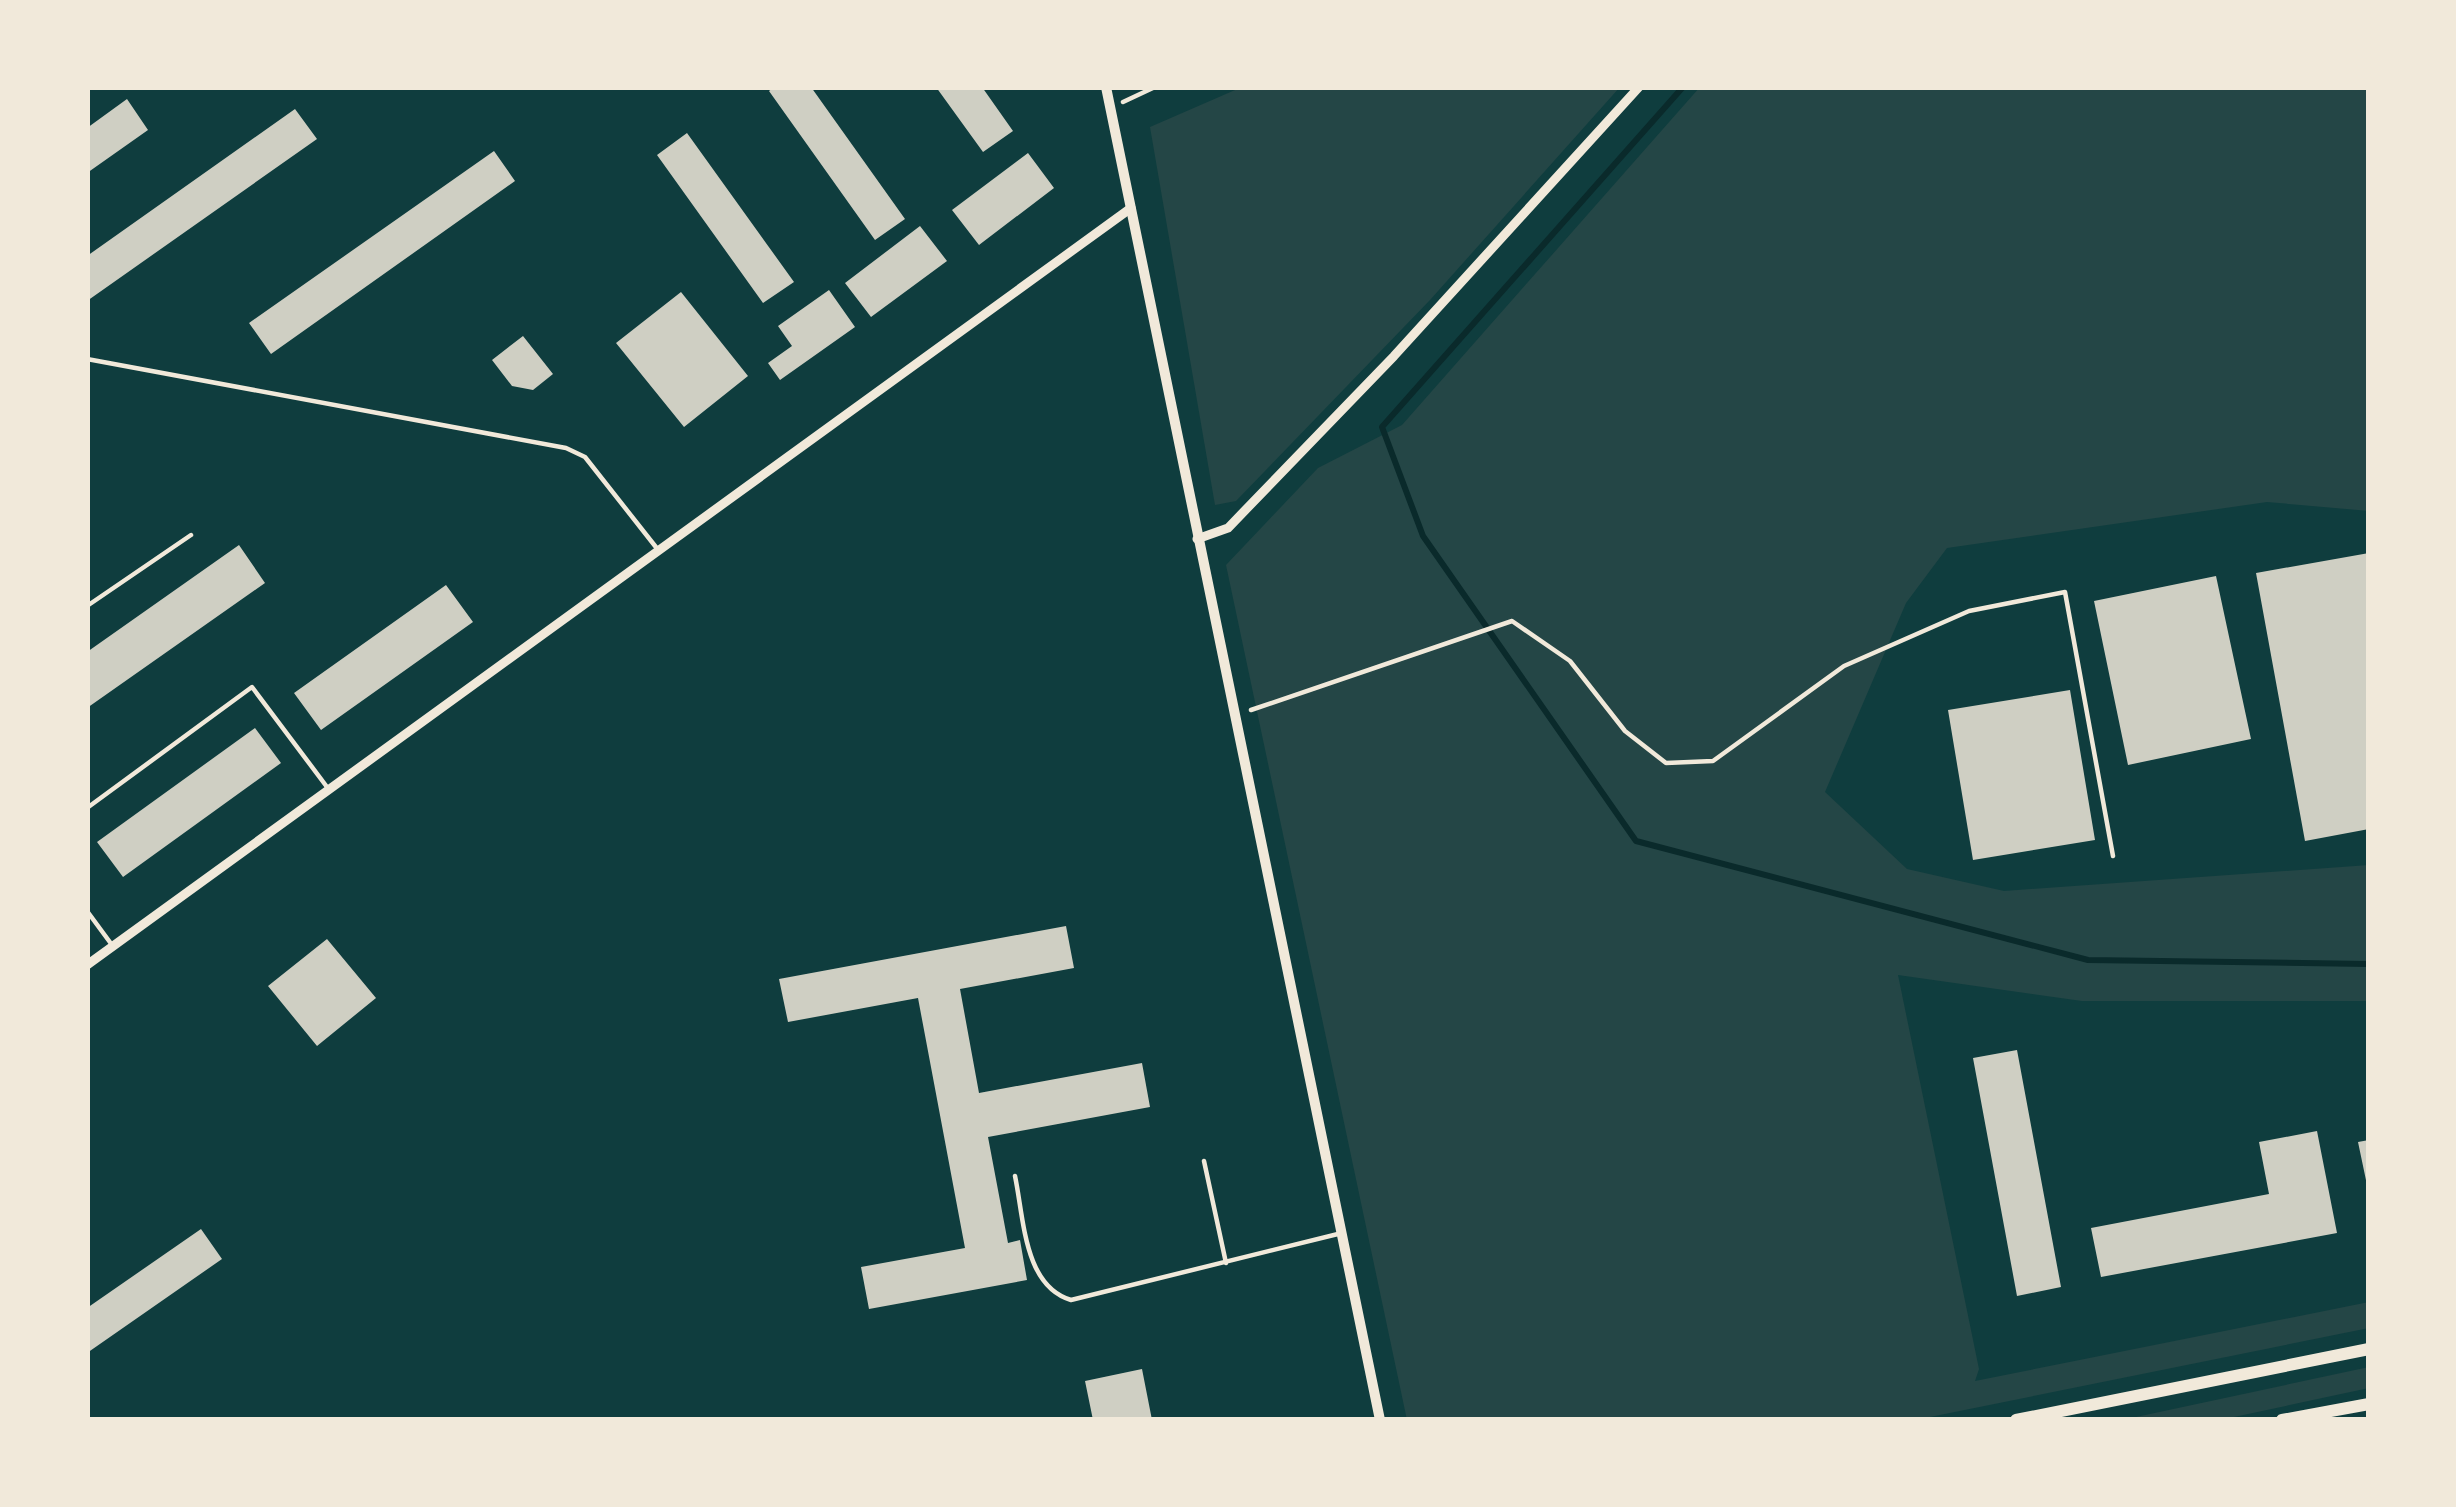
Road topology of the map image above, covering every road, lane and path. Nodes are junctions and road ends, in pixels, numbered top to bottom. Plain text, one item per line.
1 (1106, 87) edge
2 (1155, 87) edge
3 (1639, 87) edge
4 (1112, 107) junction
5 (1131, 208) junction
6 (87, 359) edge
7 (190, 535) dead end
8 (1197, 539) junction
9 (658, 551) junction
10 (87, 606) edge
11 (1234, 715) junction
12 (329, 790) junction
13 (87, 808) edge
14 (2113, 856) dead end
15 (87, 911) edge
16 (112, 946) junction
17 (87, 965) edge
18 (1204, 1161) dead end
19 (1015, 1176) dead end
20 (1342, 1233) junction
21 (1226, 1263) junction
22 (2369, 1349) edge
23 (2369, 1404) edge
24 (2081, 1414) edge
25 (1380, 1420) edge
26 (2016, 1420) edge
27 (2282, 1420) edge

1 - 4 street
2 - 4 path
3 - 8 street
4 - 5 street
5 - 8 street
5 - 9 street
6 - 9 lane
7 - 10 lane
8 - 11 street
9 - 12 street
11 - 14 path
11 - 20 street
12 - 13 lane
12 - 16 street
15 - 16 lane
16 - 17 street
18 - 21 lane
19 - 21 lane
20 - 21 lane
20 - 25 street
22 - 24 main road
23 - 27 main road
24 - 26 main road

